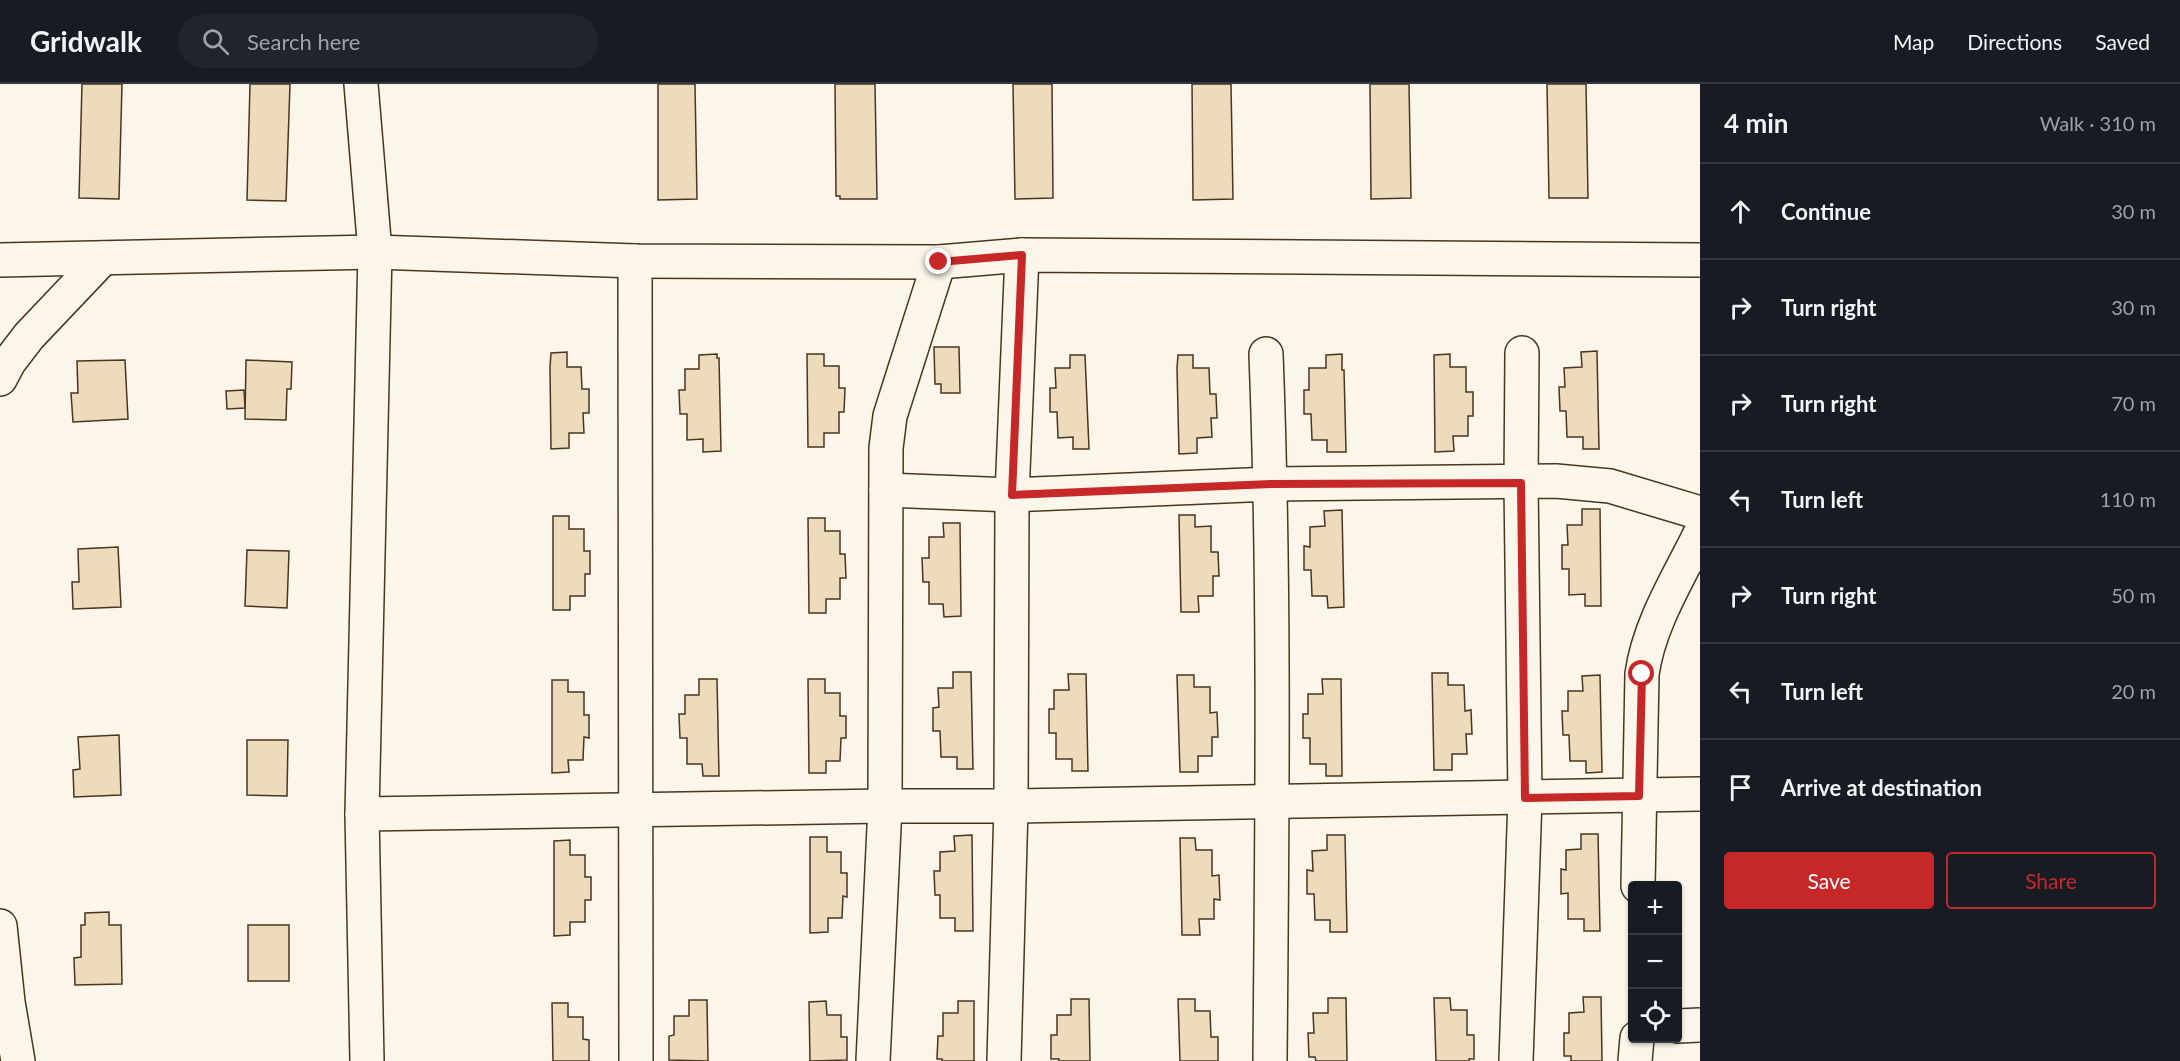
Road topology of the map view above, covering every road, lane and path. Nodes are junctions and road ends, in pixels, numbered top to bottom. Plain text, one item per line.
1 (361, 84) edge
2 (375, 252) junction
3 (1022, 255) junction
4 (103, 258) junction
5 (0, 260) edge
6 (1700, 260) edge
7 (635, 261) junction
8 (939, 262) junction
9 (1522, 353) dead end
10 (1266, 354) dead end
11 (0, 379) edge
12 (1521, 483) junction
13 (1271, 484) junction
14 (886, 490) junction
15 (1012, 495) junction
16 (1700, 513) edge
17 (1700, 534) edge
18 (1700, 794) edge
19 (1639, 796) junction
20 (1525, 798) junction
21 (1272, 801) junction
22 (885, 806) junction
23 (1011, 806) junction
24 (637, 811) junction
25 (362, 814) junction
26 (1638, 881) edge
27 (0, 926) edge
28 (1700, 1025) edge
29 (1682, 1026) edge
30 (1637, 1043) edge
31 (18, 1061) edge
32 (367, 1061) edge
33 (636, 1061) edge
34 (873, 1061) edge
35 (1004, 1061) edge
36 (1269, 1061) edge
37 (1516, 1061) edge
38 (1635, 1061) edge

1 - 2 street
2 - 4 street
2 - 7 street
2 - 25 street
3 - 6 street
3 - 8 street
3 - 15 street
4 - 5 street
4 - 11 street
7 - 8 street
7 - 24 street
8 - 14 street
9 - 12 street
10 - 13 street
12 - 13 street
12 - 16 street
12 - 20 street
13 - 15 street
13 - 21 street
14 - 15 street
14 - 22 street
15 - 23 street
17 - 19 street
18 - 19 street
19 - 20 street
19 - 26 street
20 - 21 street
20 - 37 street
21 - 23 street
21 - 36 street
22 - 23 street
22 - 24 street
22 - 34 street
23 - 35 street
24 - 25 street
24 - 33 street
25 - 32 street
27 - 31 street
28 - 29 street
30 - 38 street

